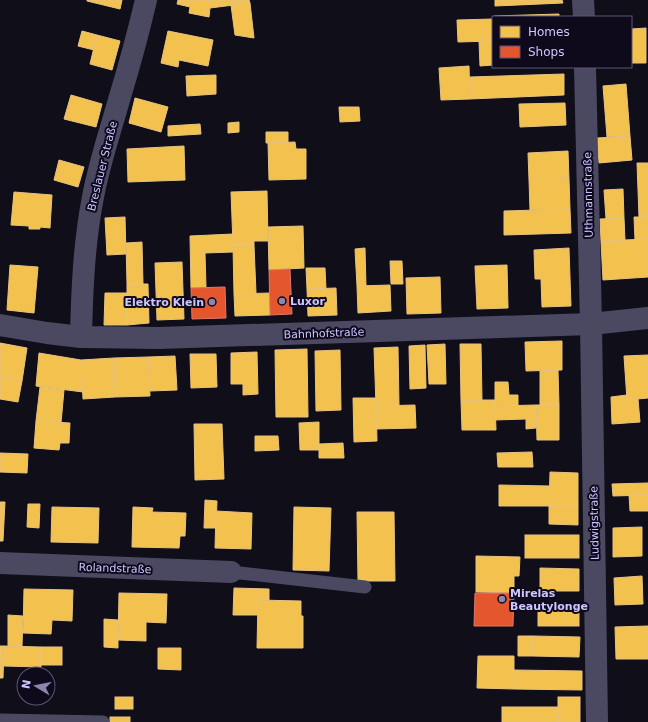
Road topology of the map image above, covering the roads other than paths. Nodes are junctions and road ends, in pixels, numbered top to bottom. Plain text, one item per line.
1 (146, 0) edge
2 (583, 0) edge
3 (584, 16) edge
4 (585, 68) edge
5 (648, 318) edge
6 (592, 324) junction
7 (0, 325) edge
8 (81, 337) junction
9 (0, 563) edge
10 (231, 572) joint
11 (365, 587) dead end
12 (0, 720) edge
13 (103, 722) edge
14 (597, 722) edge

1 - 8 street, Breslauer Straße
2 - 3 street
4 - 6 street, Uthmannstraße
5 - 6 street, Bahnhofstraße
6 - 8 street, Bahnhofstraße
6 - 14 street, Ludwigstraße
7 - 8 street, Bahnhofstraße
9 - 10 street, Rolandstraße
10 - 11 lane
12 - 13 lane

